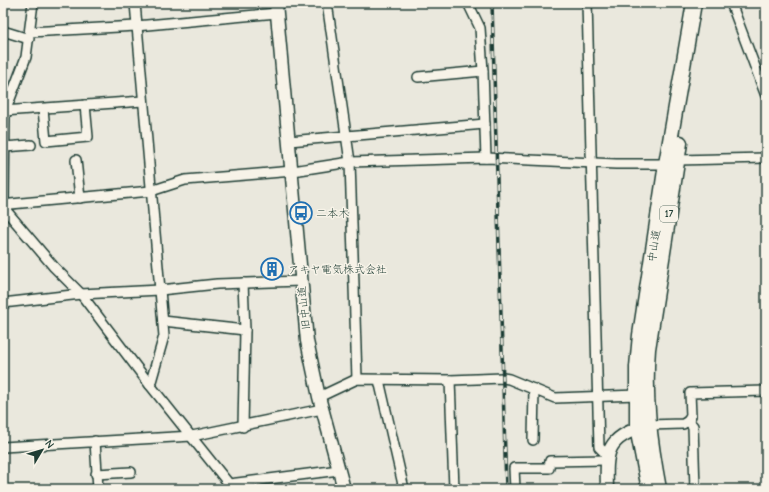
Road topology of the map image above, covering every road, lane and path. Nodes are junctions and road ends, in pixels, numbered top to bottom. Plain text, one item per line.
1 (33, 3) edge
2 (135, 3) edge
3 (327, 3) edge
4 (468, 3) edge
5 (587, 3) edge
6 (694, 3) edge
7 (702, 3) edge
8 (731, 3) edge
9 (277, 6) edge
10 (136, 26) junction
11 (3, 31) edge
12 (30, 36) junction
13 (483, 71) junction
14 (418, 77) dead end
15 (766, 96) edge
16 (144, 101) junction
17 (85, 105) junction
18 (43, 109) junction
19 (4, 111) edge
20 (485, 124) junction
21 (346, 135) junction
22 (289, 141) junction
23 (31, 145) dead end
24 (4, 147) junction
25 (486, 158) junction
26 (766, 158) edge
27 (76, 160) dead end
28 (350, 162) junction
29 (591, 162) junction
30 (672, 162) junction
31 (293, 171) junction
32 (3, 187) edge
33 (151, 190) junction
34 (80, 198) junction
35 (3, 207) edge
36 (301, 280) junction
37 (243, 283) junction
38 (160, 290) junction
39 (81, 294) junction
40 (3, 303) edge
41 (163, 321) junction
42 (245, 330) junction
43 (357, 379) junction
44 (379, 380) junction
45 (450, 380) junction
46 (150, 385) junction
47 (534, 389) junction
48 (766, 392) edge
49 (637, 395) junction
50 (319, 397) junction
51 (597, 397) junction
52 (322, 409) junction
53 (688, 421) junction
54 (243, 427) junction
55 (643, 427) junction
56 (192, 436) junction
57 (534, 440) dead end
58 (95, 441) junction
59 (3, 447) edge
60 (607, 457) junction
61 (339, 470) junction
62 (131, 472) dead end
63 (96, 474) junction
64 (230, 487) edge
65 (98, 489) edge
66 (344, 489) edge
67 (404, 489) edge
68 (454, 489) edge
69 (515, 489) edge
70 (607, 489) edge
71 (649, 489) edge
72 (659, 489) edge
73 (695, 489) edge

1 - 12 street
2 - 10 street
3 - 21 street
4 - 13 street
5 - 29 street
6 - 30 highway, 中山道 / 17
7 - 30 highway, 中山道 / 17
8 - 15 street
9 - 10 street
9 - 22 main road, 旧中山道
10 - 12 street
10 - 16 street
11 - 12 street
12 - 19 street
13 - 14 street
13 - 20 street
16 - 17 street
16 - 33 street
17 - 18 street
17 - 18 street
18 - 19 street
19 - 24 street
20 - 21 street
20 - 25 street
21 - 22 street
21 - 28 street
22 - 31 main road, 旧中山道
23 - 24 street
24 - 32 street
25 - 28 street
25 - 29 street
26 - 30 street
27 - 34 street
28 - 31 street
28 - 43 street
29 - 30 street
29 - 51 street
30 - 49 highway, 中山道 / 17
30 - 55 highway, 中山道 / 17
31 - 33 street
31 - 36 main road, 旧中山道
32 - 35 street
33 - 34 street
33 - 38 street
34 - 35 street
35 - 39 street
36 - 37 street
36 - 50 main road, 旧中山道
37 - 38 street
37 - 42 street
38 - 39 street
38 - 41 street
39 - 40 street
39 - 46 street
41 - 42 street
41 - 46 street
42 - 54 street
43 - 44 street
43 - 50 street
44 - 45 street
44 - 67 street
45 - 47 street
45 - 68 street
46 - 56 street
47 - 51 street
47 - 57 street
48 - 53 street
49 - 51 street
49 - 55 highway, 中山道 / 17
50 - 52 main road, 旧中山道
51 - 60 street
52 - 54 street
52 - 61 main road, 旧中山道
53 - 55 street
53 - 73 street
54 - 56 street
55 - 60 main road
55 - 71 highway, 中山道 / 17
55 - 72 highway, 中山道 / 17
56 - 58 street
56 - 64 street
58 - 59 street
58 - 63 street
60 - 69 street
60 - 70 main road
61 - 64 street
61 - 66 main road, 旧中山道
62 - 63 street
63 - 65 street

